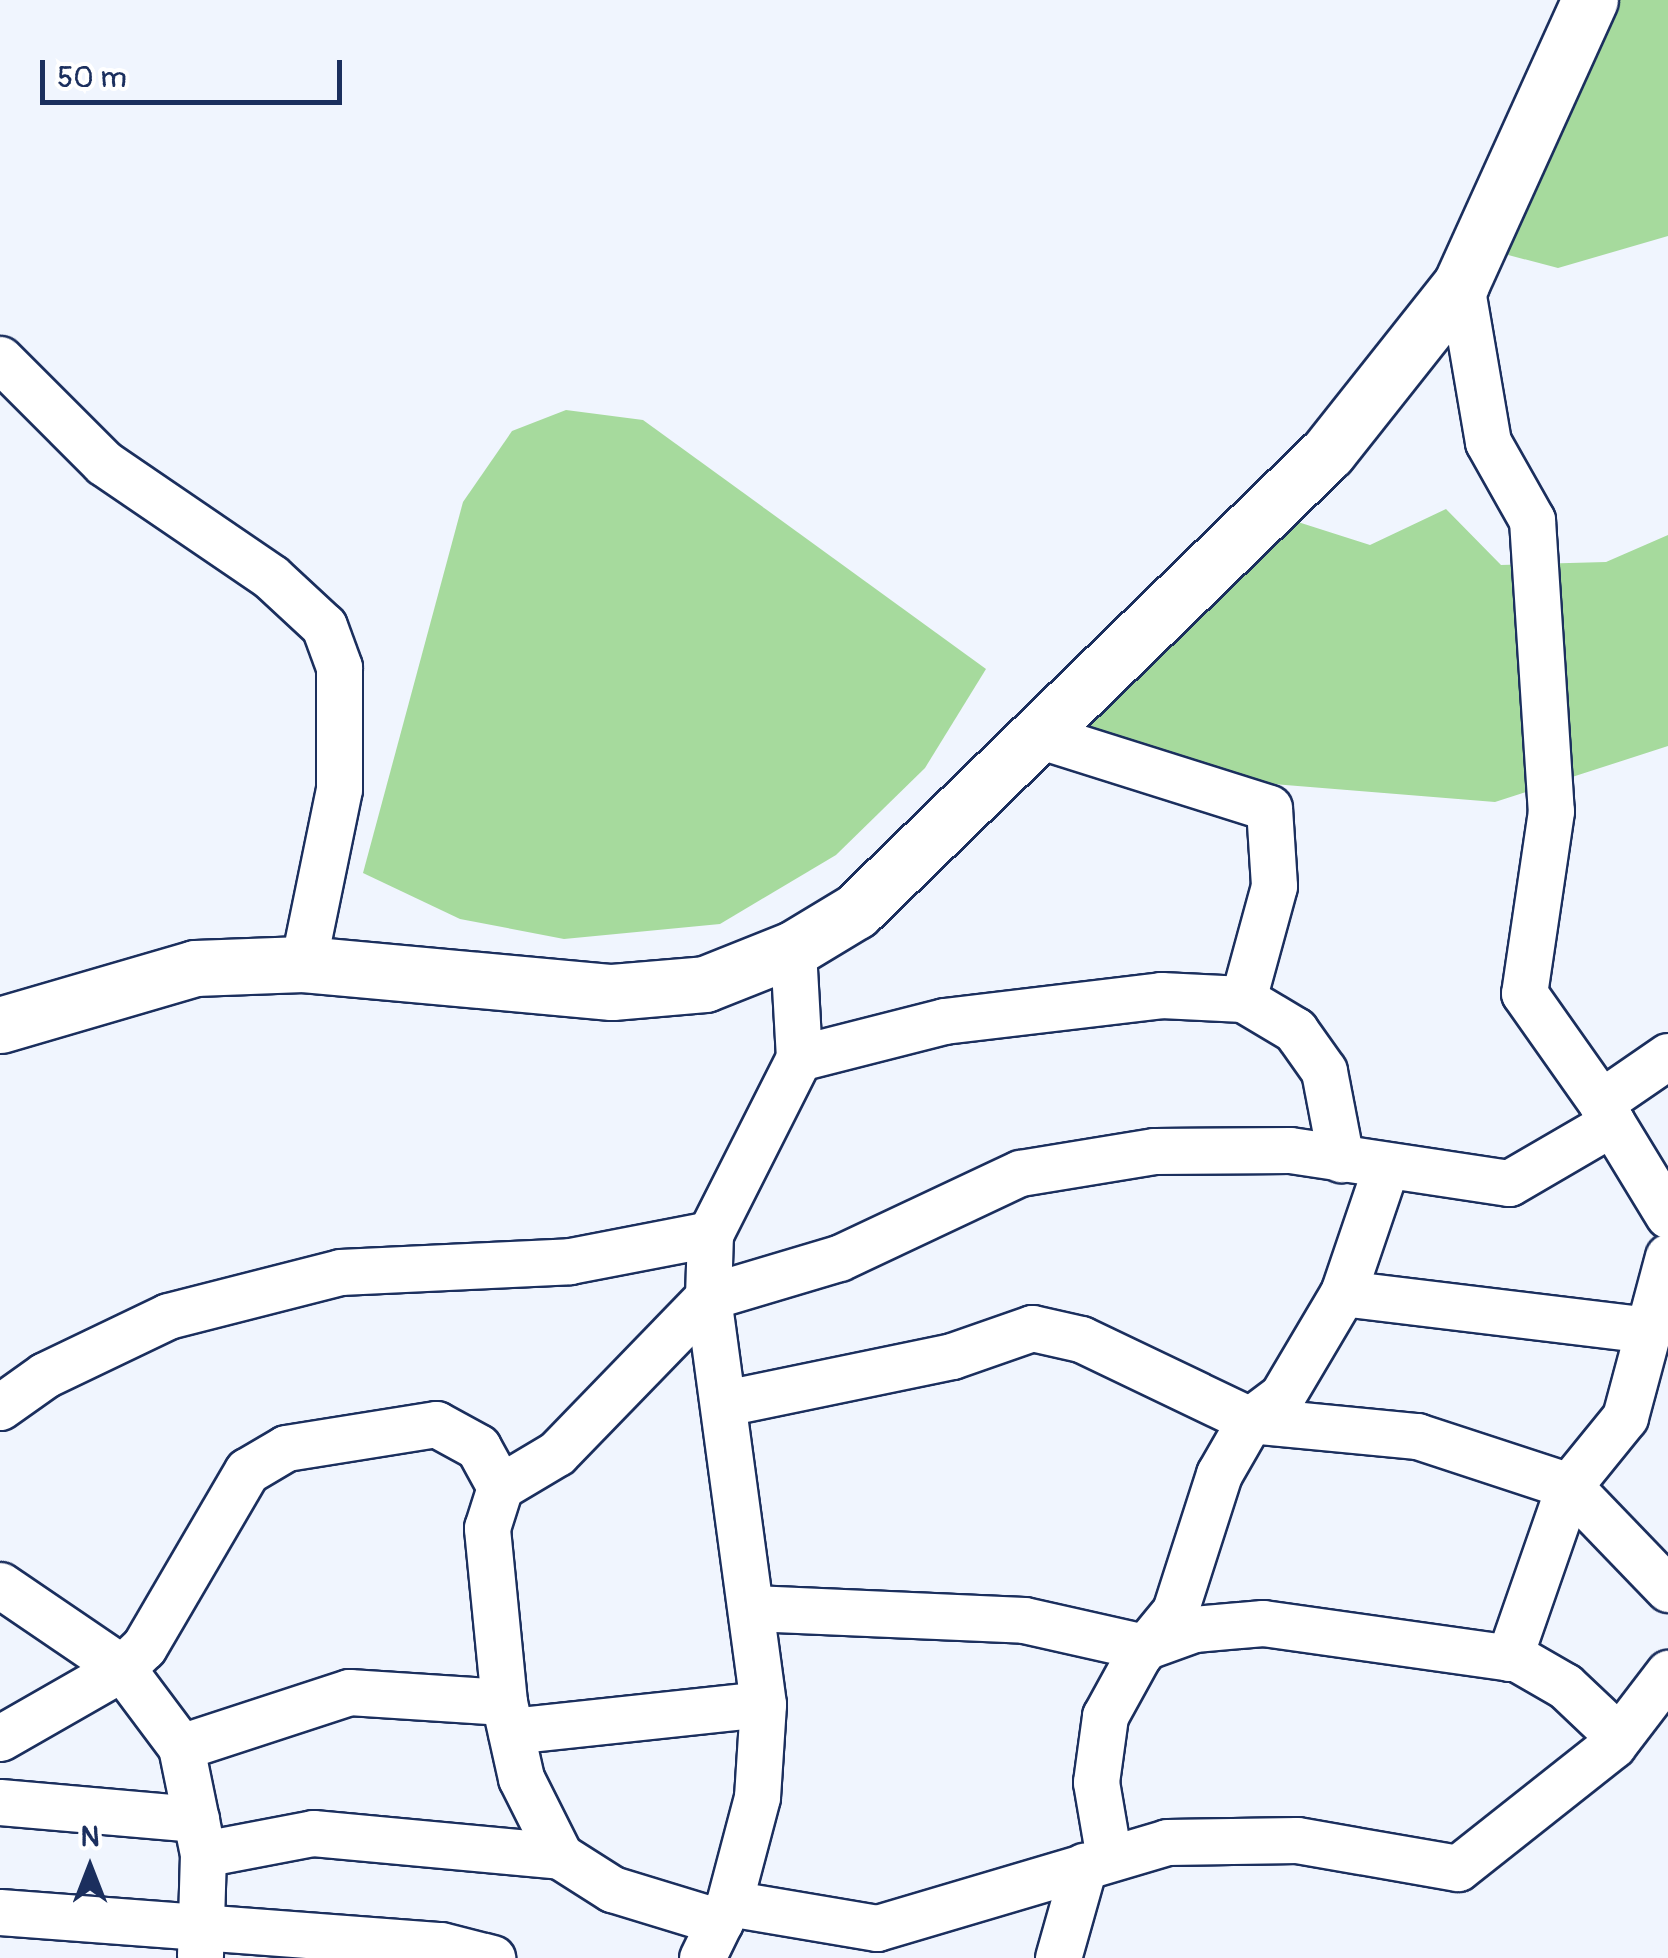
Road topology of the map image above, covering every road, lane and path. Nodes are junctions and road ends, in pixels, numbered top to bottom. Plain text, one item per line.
1 (1590, 0) edge
2 (1461, 284) junction
3 (0, 359) edge
4 (1038, 734) junction
5 (793, 949) junction
6 (303, 964) junction
7 (1243, 998) junction
8 (0, 1025) edge
9 (1668, 1056) edge
10 (799, 1058) junction
11 (1607, 1113) junction
12 (1342, 1159) junction
13 (1386, 1167) junction
14 (1668, 1214) edge
15 (710, 1234) junction
16 (1342, 1293) junction
17 (1660, 1296) edge
18 (708, 1298) junction
19 (725, 1403) junction
20 (0, 1406) edge
21 (1250, 1420) junction
22 (1569, 1486) junction
23 (500, 1487) junction
24 (0, 1585) edge
25 (1668, 1590) edge
26 (752, 1608) junction
27 (1144, 1648) junction
28 (1509, 1658) junction
29 (122, 1668) junction
30 (1668, 1673) edge
31 (763, 1704) junction
32 (508, 1716) junction
33 (0, 1738) edge
34 (1619, 1738) junction
35 (181, 1747) junction
36 (0, 1802) edge
37 (199, 1836) junction
38 (560, 1856) junction
39 (1097, 1862) junction
40 (0, 1912) edge
41 (717, 1928) edge
42 (201, 1943) edge
43 (492, 1958) edge
44 (1058, 1958) edge

1 - 2 street
2 - 4 street
2 - 11 street
3 - 6 street
4 - 5 street
4 - 7 street
5 - 6 street
5 - 10 street
6 - 8 street
7 - 10 street
7 - 12 street
9 - 11 street
10 - 15 street
11 - 13 street
11 - 14 street
12 - 13 street
12 - 18 street
13 - 16 street
15 - 18 street
15 - 20 street
16 - 17 street
16 - 21 street
17 - 22 street
18 - 19 street
18 - 23 street
19 - 21 street
19 - 26 street
21 - 22 street
21 - 27 street
22 - 25 street
22 - 28 street
23 - 29 street
23 - 32 street
24 - 29 street
26 - 27 street
26 - 31 street
27 - 28 street
27 - 39 street
28 - 34 street
29 - 33 street
29 - 35 street
30 - 34 street
31 - 32 street
31 - 41 street
32 - 35 street
32 - 38 street
34 - 39 street
35 - 37 street
36 - 37 street
37 - 38 street
37 - 42 street
38 - 41 street
39 - 41 street
39 - 44 street
40 - 42 street
42 - 43 street

